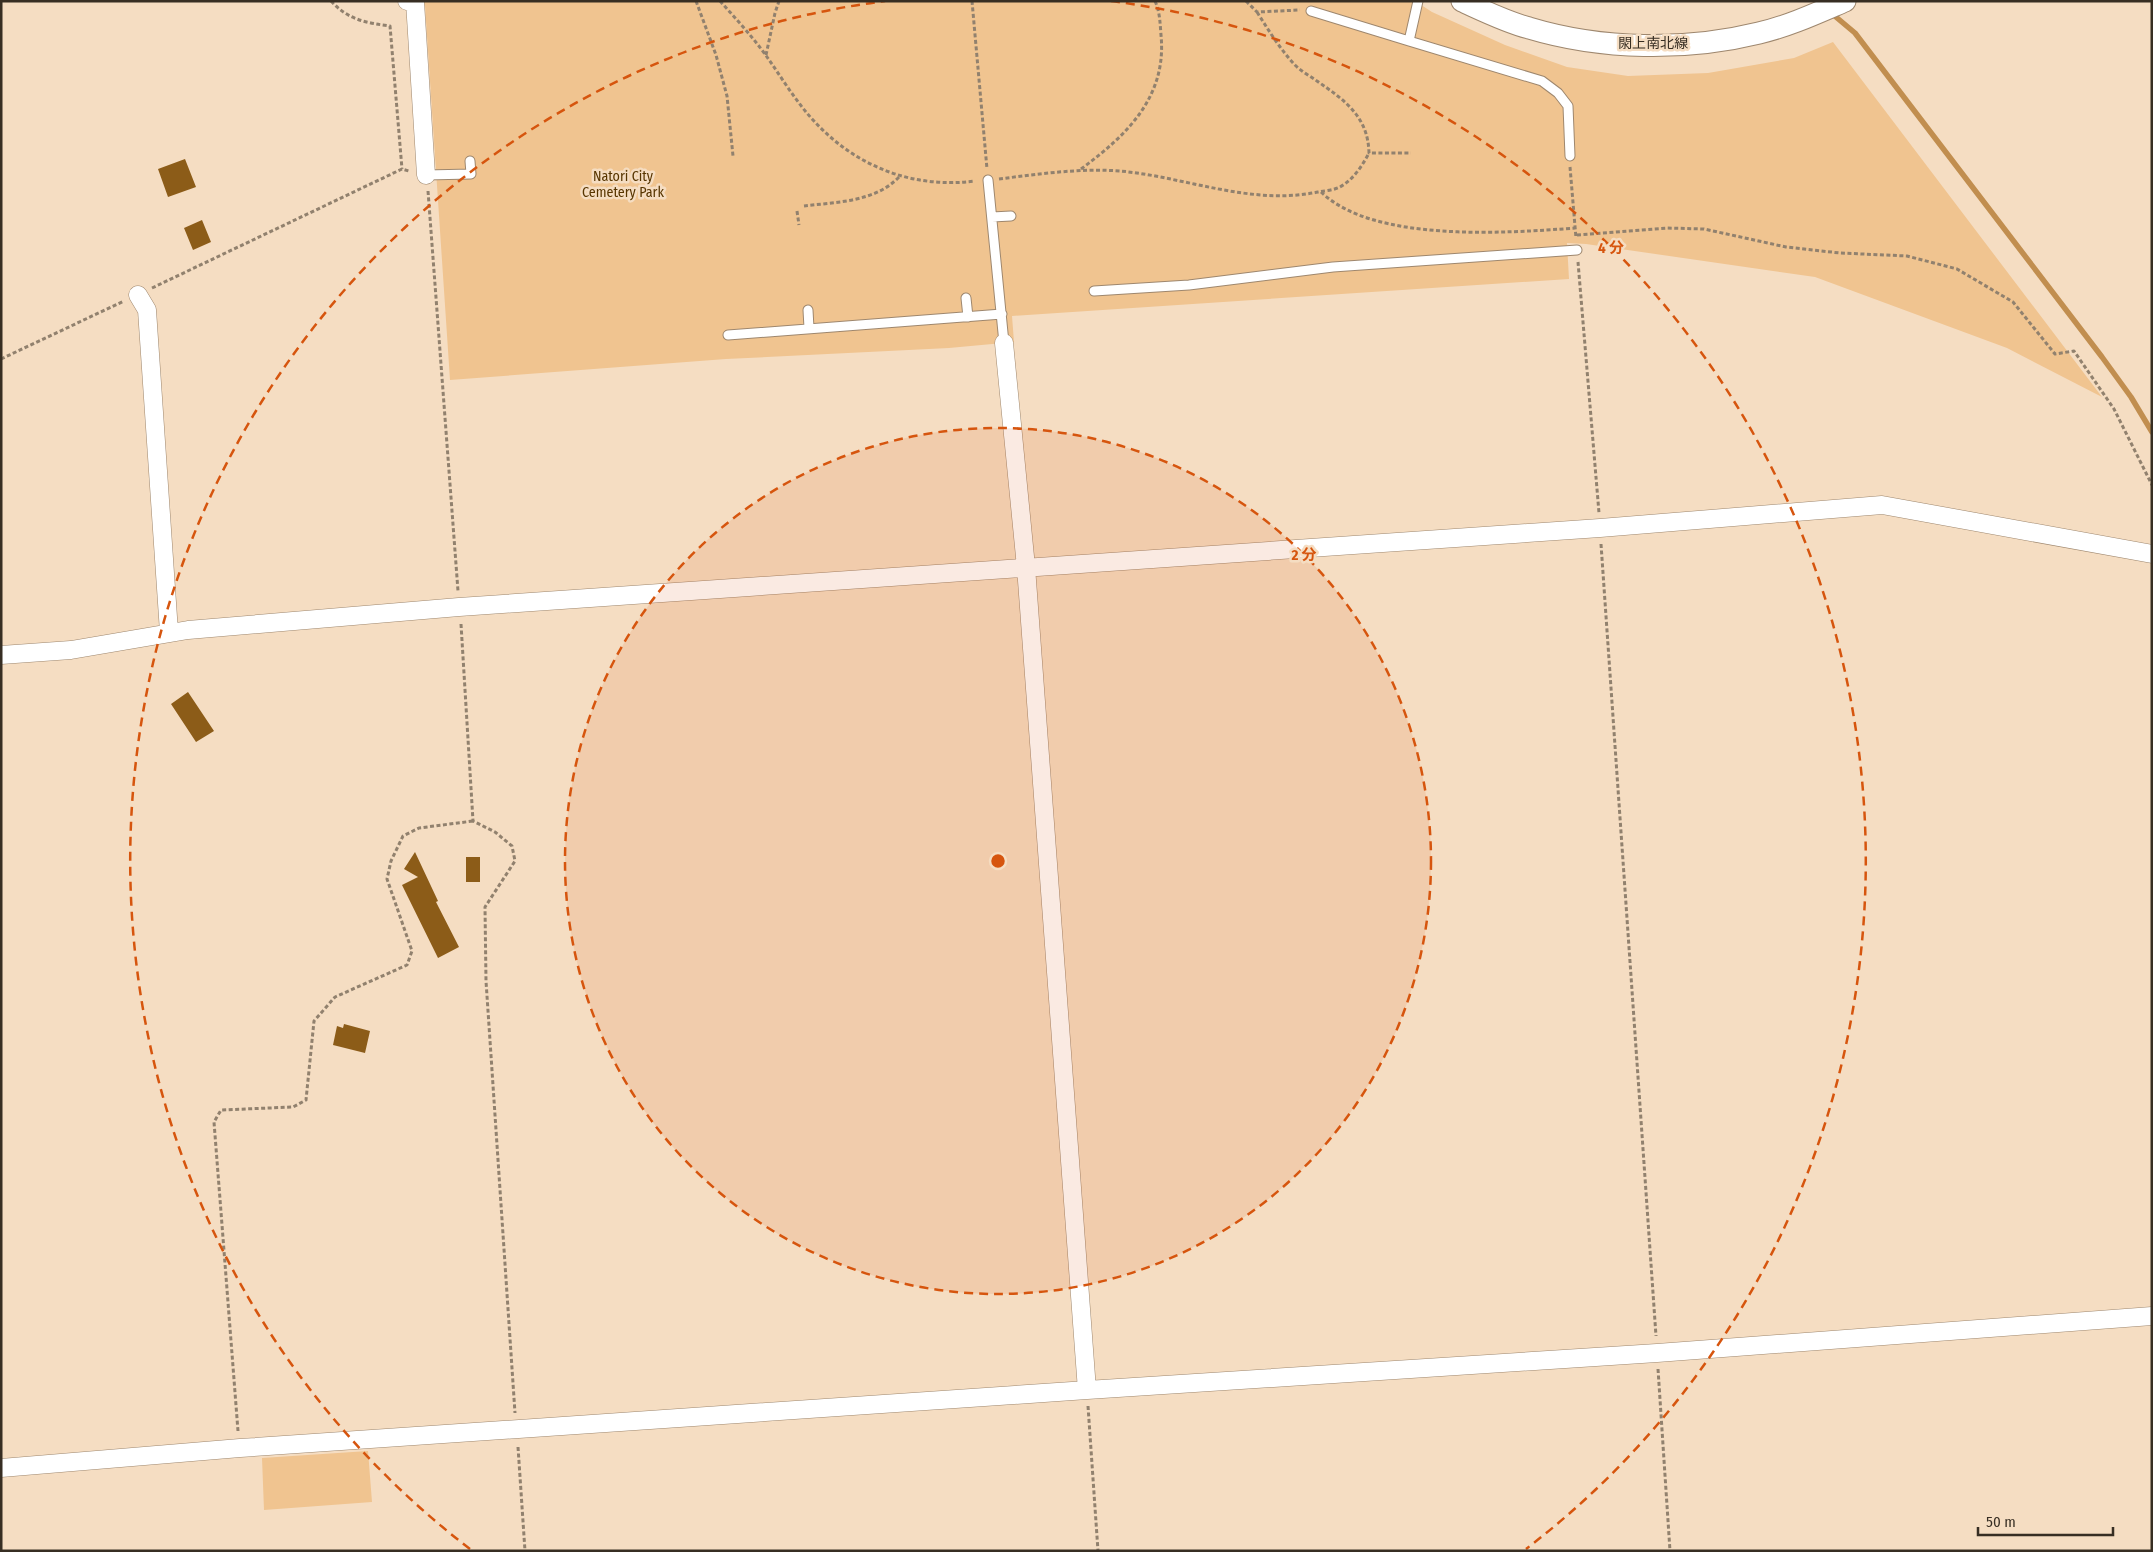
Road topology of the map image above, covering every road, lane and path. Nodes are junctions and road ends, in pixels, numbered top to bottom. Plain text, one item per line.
1 (331, 1) edge
2 (407, 1) edge
3 (696, 1) edge
4 (720, 1) edge
5 (779, 1) edge
6 (972, 1) edge
7 (1155, 1) edge
8 (1246, 1) edge
9 (1418, 1) edge
10 (1462, 1) edge
11 (1845, 1) edge
12 (1311, 11) joint
13 (1257, 12) junction
14 (1409, 41) junction
15 (766, 56) junction
16 (1369, 153) junction
17 (1411, 153) dead end
18 (733, 156) dead end
19 (1570, 156) joint
20 (470, 162) dead end
21 (402, 169) junction
22 (1081, 170) junction
23 (426, 175) junction
24 (899, 177) junction
25 (988, 180) junction
26 (1321, 192) junction
27 (804, 206) dead end
28 (797, 211) dead end
29 (1011, 216) dead end
30 (992, 217) junction
31 (799, 225) dead end
32 (1576, 228) junction
33 (1576, 235) junction
34 (1578, 250) junction
35 (1094, 291) dead end
36 (138, 294) junction
37 (966, 298) dead end
38 (808, 310) dead end
39 (1002, 314) junction
40 (968, 317) junction
41 (810, 328) junction
42 (728, 335) dead end
43 (1004, 342) joint
44 (1, 359) edge
45 (2152, 485) edge
46 (1600, 528) junction
47 (2152, 554) edge
48 (1026, 567) junction
49 (460, 607) junction
50 (169, 632) junction
51 (1, 655) edge
52 (473, 822) junction
53 (2152, 1316) edge
54 (1657, 1353) junction
55 (1087, 1390) junction
56 (516, 1430) junction
57 (240, 1448) junction
58 (1, 1468) edge
59 (525, 1551) edge
60 (1098, 1551) edge
61 (1670, 1551) edge

1 - 21 path
2 - 23 street
3 - 18 path
4 - 15 path
5 - 15 path
6 - 25 path
7 - 22 path
8 - 13 path
9 - 14 lane
10 - 11 street, 閖上南北線
12 - 13 path
12 - 14 lane
13 - 16 path
14 - 19 lane
15 - 24 path
16 - 17 path
16 - 26 path
19 - 32 path
20 - 23 lane
21 - 23 path
21 - 36 path
22 - 25 path
22 - 26 path
23 - 49 path
24 - 25 path
24 - 27 path
25 - 30 lane
26 - 32 path
28 - 31 path
29 - 30 lane
30 - 39 lane
32 - 33 path
33 - 34 path
33 - 45 path
34 - 35 lane
34 - 46 path
36 - 44 path
36 - 50 street
37 - 40 lane
38 - 41 lane
39 - 40 lane
39 - 43 lane
40 - 41 lane
41 - 42 lane
43 - 48 street
46 - 47 street
46 - 48 street
46 - 54 path
48 - 49 street
48 - 55 street
49 - 50 street
49 - 52 path
50 - 51 street
52 - 56 path
52 - 57 path
53 - 54 street
54 - 55 street
54 - 61 path
55 - 56 street
55 - 60 path
56 - 57 street
56 - 59 path
57 - 58 street

